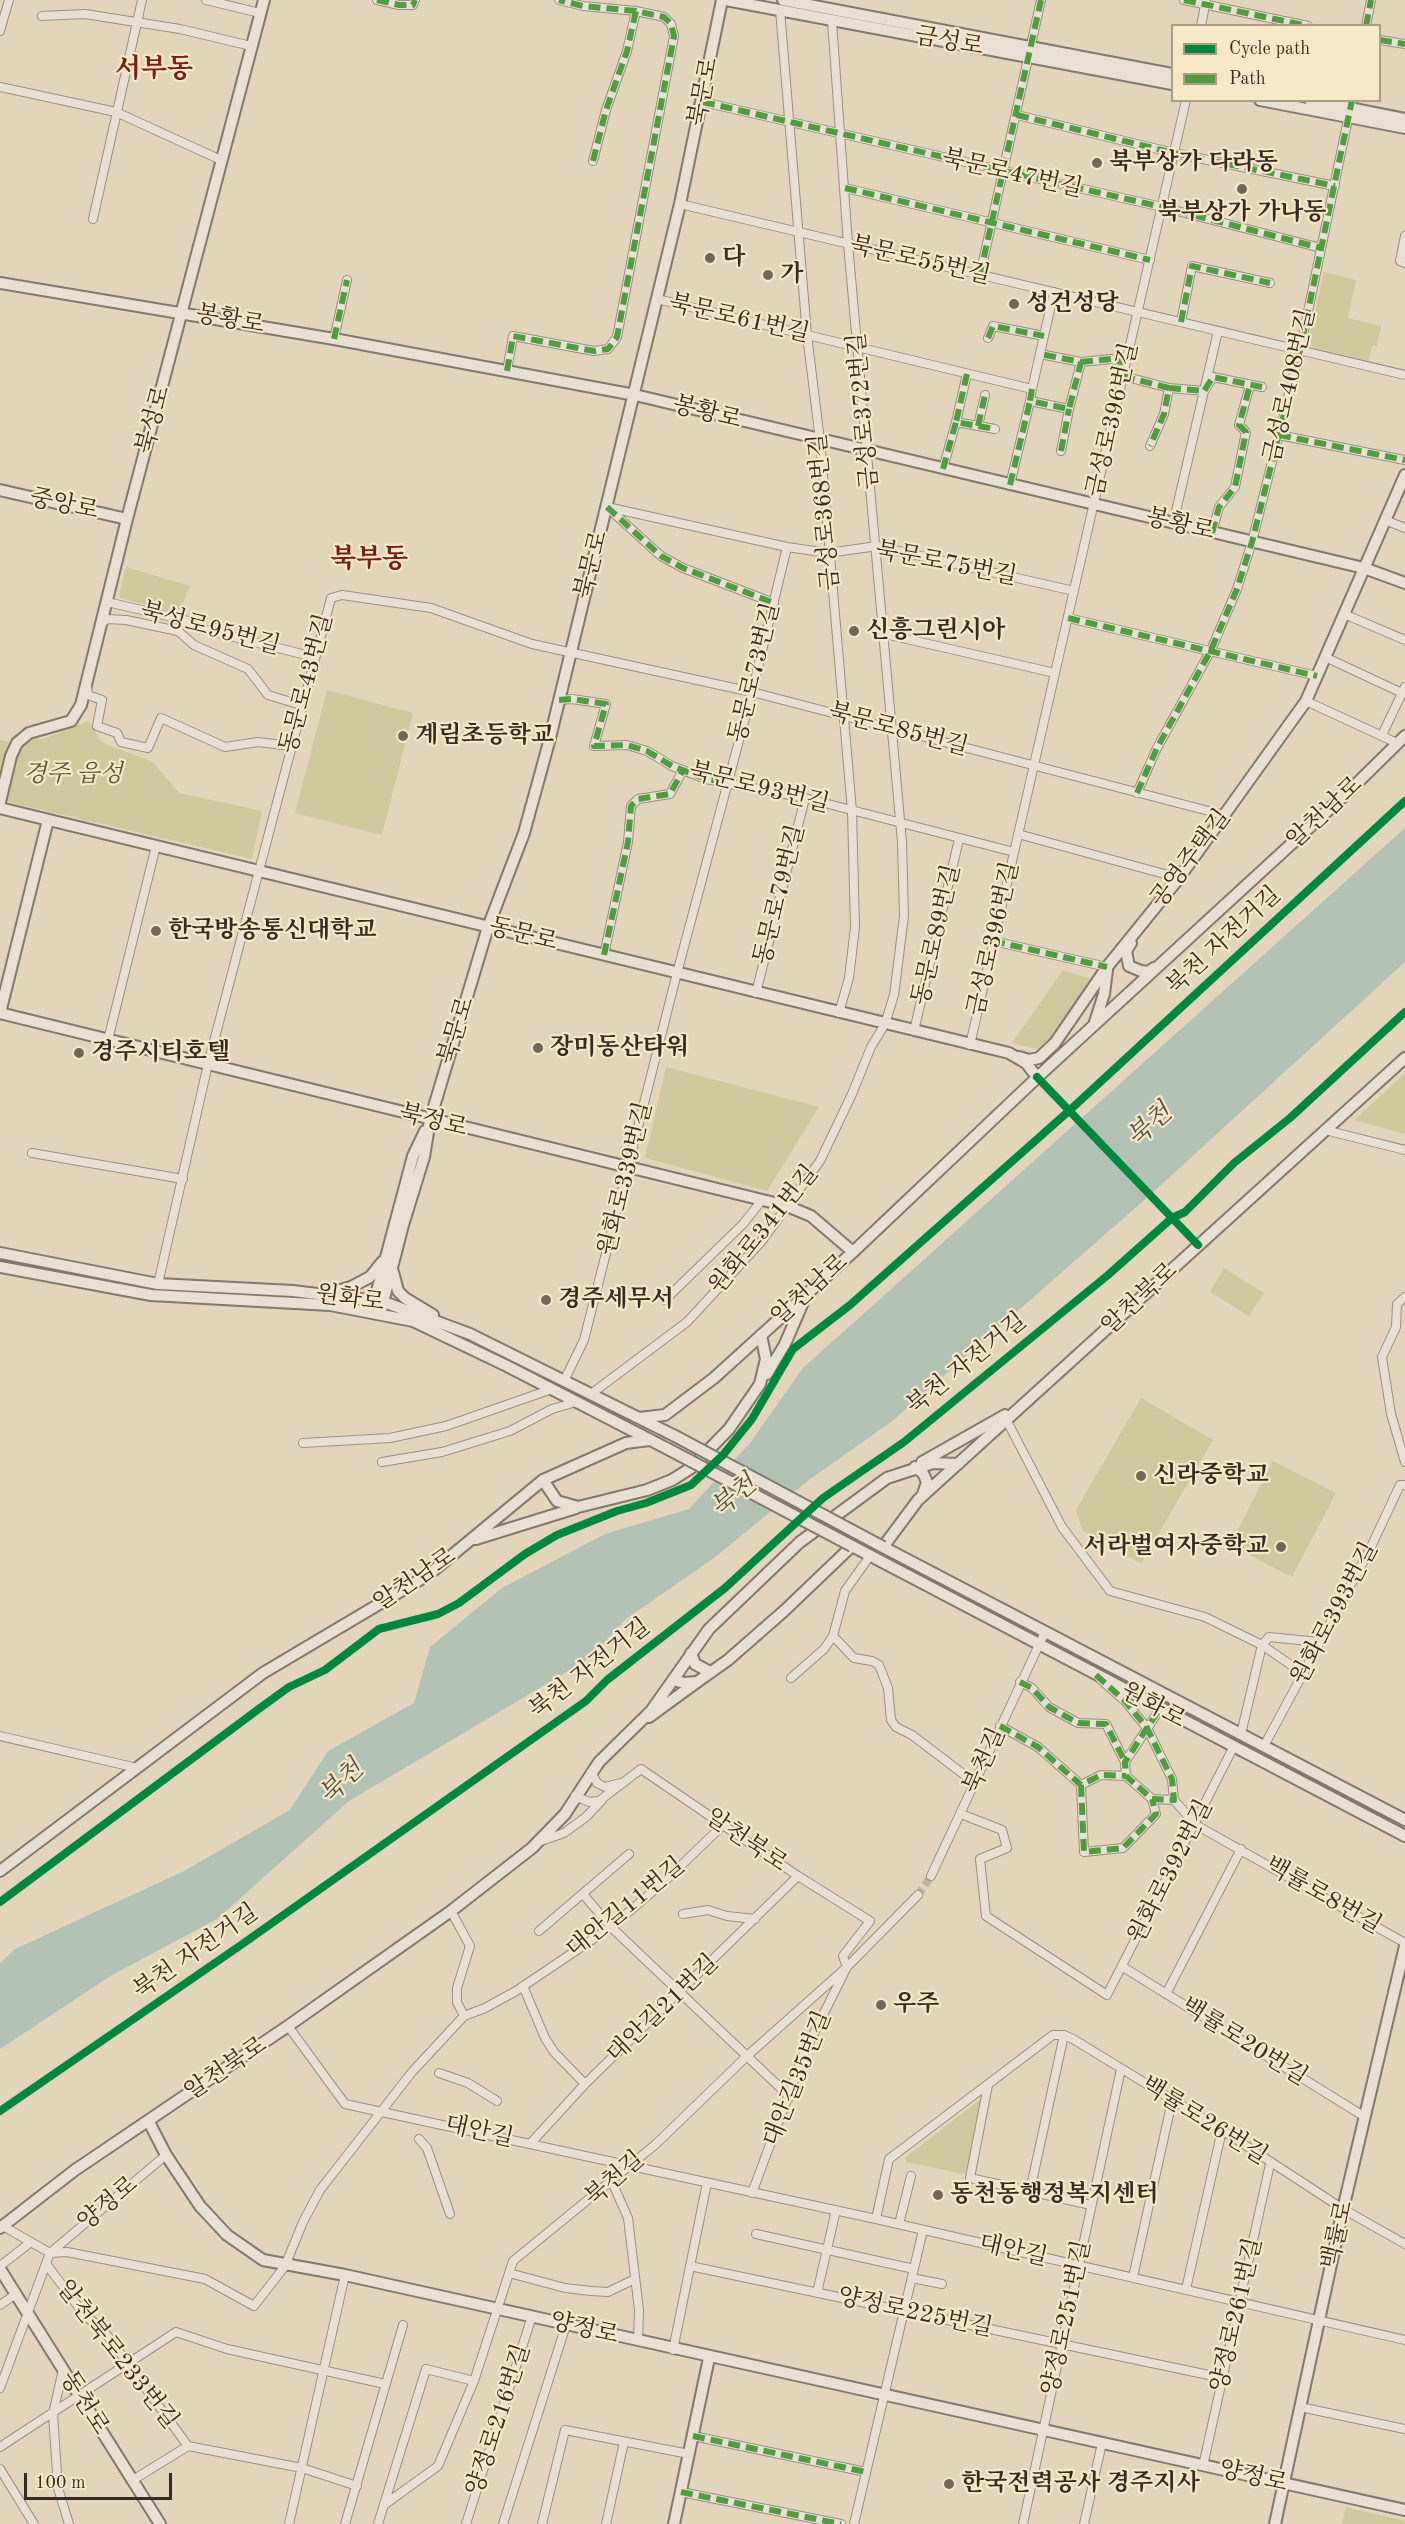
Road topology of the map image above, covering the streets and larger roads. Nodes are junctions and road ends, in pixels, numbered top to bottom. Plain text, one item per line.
1 (9, 0) edge
2 (142, 0) edge
3 (206, 0) edge
4 (264, 0) edge
5 (377, 0) edge
6 (415, 0) edge
7 (559, 0) edge
8 (724, 0) edge
9 (1041, 0) edge
10 (1184, 0) edge
11 (1371, 0) edge
12 (1206, 2) edge
13 (818, 3) edge
14 (782, 5) edge
15 (636, 11) junction
16 (260, 13) junction
17 (42, 16) dead end
18 (819, 18) junction
19 (832, 21) junction
20 (136, 24) junction
21 (1201, 24) edge
22 (1300, 24) edge
23 (1366, 24) edge
24 (0, 31) edge
25 (1381, 40) edge
26 (1405, 44) edge
27 (251, 46) junction
28 (1031, 51) junction
29 (1171, 74) edge
30 (1171, 84) edge
31 (0, 87) edge
32 (703, 102) junction
33 (1186, 102) edge
34 (1282, 102) edge
35 (1320, 102) edge
36 (1350, 108) edge
37 (116, 112) junction
38 (1017, 115) junction
39 (1405, 119) edge
40 (789, 121) junction
41 (1405, 128) edge
42 (839, 133) junction
43 (1174, 153) junction
44 (221, 160) junction
45 (593, 161) dead end
46 (1004, 172) junction
47 (1335, 186) junction
48 (845, 188) junction
49 (680, 204) junction
50 (1162, 207) junction
51 (93, 219) dead end
52 (993, 222) junction
53 (798, 232) junction
54 (1405, 236) edge
55 (848, 244) junction
56 (1321, 248) junction
57 (1150, 260) junction
58 (1405, 263) edge
59 (980, 275) junction
60 (346, 280) dead end
61 (0, 283) edge
62 (1270, 283) dead end
63 (1054, 292) junction
64 (657, 299) junction
65 (182, 312) junction
66 (1138, 312) junction
67 (1181, 322) junction
68 (1218, 331) junction
69 (807, 335) junction
70 (1044, 336) junction
71 (988, 338) dead end
72 (334, 339) junction
73 (858, 348) junction
74 (1300, 350) junction
75 (1040, 354) junction
76 (1081, 362) junction
77 (1126, 363) junction
78 (507, 371) junction
79 (967, 374) junction
80 (1405, 375) edge
81 (1123, 376) junction
82 (1250, 385) junction
83 (1262, 387) dead end
84 (1169, 388) junction
85 (1032, 389) junction
86 (1204, 392) junction
87 (634, 395) junction
88 (985, 395) dead end
89 (1030, 401) junction
90 (1069, 409) junction
91 (956, 422) junction
92 (978, 426) junction
93 (995, 429) dead end
94 (1279, 435) junction
95 (820, 440) junction
96 (1150, 446) dead end
97 (1061, 451) dead end
98 (868, 452) junction
99 (1405, 460) edge
100 (943, 470) junction
101 (1404, 479) edge
102 (1010, 485) junction
103 (0, 490) edge
104 (1094, 505) junction
105 (607, 507) junction
106 (127, 519) junction
107 (1385, 520) junction
108 (1173, 524) junction
109 (1405, 528) edge
110 (1212, 533) junction
111 (1252, 542) junction
112 (877, 546) junction
113 (787, 548) junction
114 (828, 553) junction
115 (1364, 568) junction
116 (1405, 583) edge
117 (1074, 591) junction
118 (107, 602) junction
119 (774, 603) junction
120 (1344, 614) junction
121 (1068, 618) junction
122 (181, 620) junction
123 (101, 624) junction
124 (178, 631) junction
125 (885, 634) junction
126 (1405, 640) edge
127 (1211, 650) junction
128 (570, 653) junction
129 (314, 657) junction
130 (1325, 657) junction
131 (1055, 673) junction
132 (1317, 676) junction
133 (87, 681) junction
134 (1404, 690) edge
135 (752, 692) junction
136 (559, 700) junction
137 (1306, 701) junction
138 (301, 705) junction
139 (844, 716) junction
140 (892, 729) junction
141 (1382, 735) junction
142 (1401, 739) edge
143 (291, 746) junction
144 (1034, 766) junction
145 (683, 770) junction
146 (727, 782) junction
147 (1137, 793) junction
148 (805, 798) junction
149 (0, 802) edge
150 (0, 808) edge
151 (852, 811) junction
152 (1224, 815) junction
153 (48, 820) junction
154 (900, 823) junction
155 (1018, 834) junction
156 (959, 839) junction
157 (156, 846) junction
158 (1014, 852) junction
159 (258, 871) junction
160 (1179, 878) junction
161 (1143, 923) junction
162 (488, 927) junction
163 (993, 941) junction
164 (604, 955) junction
165 (1160, 964) junction
166 (1107, 967) junction
167 (677, 973) junction
168 (756, 993) junction
169 (0, 1013) edge
170 (839, 1013) junction
171 (885, 1024) junction
172 (1095, 1024) junction
173 (914, 1031) junction
174 (108, 1040) junction
175 (970, 1045) junction
176 (1009, 1053) junction
177 (1405, 1058) edge
178 (208, 1064) junction
179 (1037, 1077) junction
180 (430, 1120) junction
181 (1325, 1130) junction
182 (1405, 1150) edge
183 (32, 1153) dead end
184 (629, 1167) junction
185 (183, 1179) junction
186 (762, 1200) junction
187 (787, 1206) junction
188 (853, 1252) junction
189 (0, 1253) edge
190 (389, 1260) junction
191 (0, 1267) edge
192 (158, 1284) junction
193 (808, 1292) junction
194 (327, 1294) junction
195 (1405, 1297) edge
196 (665, 1300) dead end
197 (379, 1301) junction
198 (376, 1313) junction
199 (440, 1321) junction
200 (760, 1335) junction
201 (564, 1381) junction
202 (760, 1384) junction
203 (552, 1389) junction
204 (591, 1394) junction
205 (576, 1401) junction
206 (1028, 1401) junction
207 (665, 1415) junction
208 (639, 1418) junction
209 (1007, 1421) junction
210 (624, 1427) junction
211 (662, 1430) junction
212 (649, 1440) junction
213 (303, 1443) dead end
214 (626, 1443) junction
215 (382, 1462) dead end
216 (1405, 1462) edge
217 (958, 1464) junction
218 (915, 1467) junction
219 (543, 1480) junction
220 (1405, 1485) edge
221 (923, 1496) junction
222 (579, 1507) junction
223 (470, 1542) junction
224 (852, 1546) junction
225 (883, 1547) junction
226 (870, 1556) junction
227 (1045, 1632) junction
228 (833, 1636) junction
229 (1319, 1642) junction
230 (1038, 1645) junction
231 (1262, 1645) junction
232 (691, 1653) junction
233 (710, 1672) junction
234 (1304, 1674) junction
235 (1096, 1675) junction
236 (791, 1678) dead end
237 (674, 1680) junction
238 (697, 1682) junction
239 (1020, 1682) junction
240 (1160, 1709) junction
241 (1000, 1726) junction
242 (634, 1727) junction
243 (1148, 1728) junction
244 (1241, 1734) junction
245 (0, 1736) edge
246 (1264, 1746) junction
247 (1233, 1748) junction
248 (1125, 1762) junction
249 (137, 1768) junction
250 (591, 1772) junction
251 (1126, 1776) junction
252 (623, 1783) junction
253 (975, 1783) junction
254 (1081, 1785) junction
255 (575, 1796) junction
256 (605, 1797) junction
257 (1152, 1799) junction
258 (1174, 1800) junction
259 (961, 1814) junction
260 (1405, 1820) edge
261 (723, 1825) junction
262 (1196, 1825) junction
263 (1405, 1836) edge
264 (539, 1842) junction
265 (1241, 1849) junction
266 (629, 1854) dead end
267 (0, 1871) edge
268 (798, 1876) junction
269 (931, 1876) tunnel mouth
270 (583, 1894) junction
271 (918, 1894) tunnel mouth
272 (452, 1911) junction
273 (683, 1914) dead end
274 (754, 1919) junction
275 (611, 1927) junction
276 (539, 1931) dead end
277 (1405, 1945) edge
278 (847, 1967) junction
279 (1123, 1967) junction
280 (524, 1986) junction
281 (680, 1994) junction
282 (1166, 1994) junction
283 (464, 2016) junction
284 (288, 2026) junction
285 (1064, 2035) junction
286 (747, 2056) junction
287 (1121, 2069) junction
288 (439, 2073) dead end
289 (585, 2084) junction
290 (988, 2085) junction
291 (790, 2097) junction
292 (497, 2101) dead end
293 (1172, 2101) junction
294 (383, 2111) junction
295 (1365, 2117) junction
296 (149, 2122) junction
297 (1222, 2130) junction
298 (419, 2139) dead end
299 (530, 2144) junction
300 (166, 2155) junction
301 (1270, 2164) junction
302 (631, 2166) junction
303 (911, 2176) dead end
304 (612, 2182) junction
305 (707, 2183) junction
306 (1030, 2191) junction
307 (752, 2193) junction
308 (1091, 2205) junction
309 (1343, 2209) junction
310 (836, 2210) junction
311 (450, 2214) dead end
312 (876, 2218) junction
313 (899, 2224) junction
314 (1, 2227) edge
315 (923, 2230) junction
316 (756, 2234) dead end
317 (31, 2242) junction
318 (1405, 2244) edge
319 (826, 2250) junction
320 (50, 2253) junction
321 (47, 2265) junction
322 (285, 2266) junction
323 (690, 2266) junction
324 (1078, 2266) junction
325 (0, 2268) edge
326 (509, 2273) junction
327 (913, 2274) junction
328 (345, 2275) junction
329 (1133, 2277) junction
330 (635, 2279) junction
331 (942, 2284) dead end
332 (1186, 2289) junction
333 (817, 2292) junction
334 (16, 2294) junction
335 (1240, 2302) junction
336 (0, 2305) edge
337 (496, 2308) junction
338 (904, 2311) junction
339 (28, 2313) junction
340 (532, 2316) junction
341 (1319, 2320) junction
342 (403, 2325) dead end
343 (566, 2325) junction
344 (1405, 2340) edge
345 (638, 2341) junction
346 (1062, 2343) junction
347 (673, 2350) junction
348 (710, 2358) junction
349 (130, 2364) junction
350 (63, 2369) junction
351 (323, 2372) junction
352 (1223, 2378) junction
353 (474, 2381) junction
354 (385, 2384) junction
355 (0, 2388) edge
356 (882, 2396) junction
357 (80, 2397) junction
358 (1300, 2407) junction
359 (53, 2414) junction
360 (1405, 2429) edge
361 (1043, 2430) junction
362 (693, 2436) junction
363 (624, 2442) junction
364 (1102, 2443) junction
365 (188, 2445) junction
366 (0, 2447) edge
367 (689, 2454) junction
368 (1203, 2466) junction
369 (302, 2468) junction
370 (0, 2472) edge
371 (866, 2472) junction
372 (133, 2480) junction
373 (1284, 2484) junction
374 (357, 2487) junction
375 (681, 2492) junction
376 (384, 2505) junction
377 (1405, 2510) edge
378 (34, 2524) edge
379 (69, 2524) edge
380 (160, 2524) edge
381 (289, 2524) edge
382 (345, 2524) edge
383 (378, 2524) edge
384 (466, 2524) edge
385 (503, 2524) edge
386 (542, 2524) edge
387 (606, 2524) edge
388 (674, 2524) edge
389 (841, 2524) edge
390 (854, 2524) edge
391 (1023, 2524) edge
392 (1084, 2524) edge
393 (1275, 2524) edge

1 - 24 street
2 - 20 street
3 - 16 street
4 - 16 street, 북성로
5 - 6 street
7 - 15 street
8 - 14 street, 금성로
8 - 32 street, 북문로
9 - 28 street
10 - 12 street
11 - 23 street
12 - 21 street
12 - 22 street
13 - 14 street, 금성로
13 - 18 street
13 - 28 street, 금성로
14 - 18 street, 금성로
14 - 40 street, 금성로368번길
15 - 45 street
15 - 78 street
16 - 27 street, 북성로
17 - 20 street
18 - 19 street, 금성로
19 - 28 street, 금성로
19 - 42 street, 금성로372번길
20 - 27 street
20 - 37 street
25 - 26 street
27 - 44 street, 북성로
28 - 29 street, 금성로
28 - 30 street, 금성로
28 - 38 street
31 - 37 street
32 - 40 street, 북문로47번길
32 - 49 street, 북문로
33 - 43 street, 금성로396번길
34 - 36 street
35 - 36 street
36 - 39 street
36 - 41 street
36 - 47 street, 금성로408번길
37 - 44 street
37 - 51 street
38 - 43 street
38 - 46 street
40 - 42 street, 북문로47번길
40 - 53 street, 금성로368번길
42 - 46 street, 북문로47번길
42 - 48 street, 금성로372번길
43 - 47 street
43 - 50 street, 금성로396번길
44 - 65 street, 북성로
46 - 50 street, 북문로47번길
46 - 52 street
47 - 56 street, 금성로408번길
48 - 52 street
48 - 55 street, 금성로372번길
49 - 53 street, 북문로55번길
49 - 64 street, 북문로
50 - 56 street, 북문로47번길
50 - 57 street, 금성로396번길
52 - 57 street
52 - 59 street
53 - 55 street, 북문로55번길
53 - 69 street, 금성로368번길
54 - 58 street
55 - 59 street, 북문로55번길
55 - 73 street, 금성로372번길
56 - 74 street, 금성로408번길
57 - 66 street, 금성로396번길
59 - 63 street, 북문로55번길
60 - 72 street
61 - 65 street, 봉황로
62 - 67 street
63 - 66 street, 북문로55번길
63 - 70 street
64 - 69 street, 북문로61번길
64 - 87 street, 북문로
65 - 72 street, 봉황로
65 - 106 street, 북성로
66 - 67 street, 북문로55번길
66 - 77 street, 금성로396번길
67 - 68 street, 북문로55번길
68 - 74 street, 북문로55번길
68 - 86 street
69 - 73 street, 북문로61번길
69 - 95 street, 금성로368번길
70 - 71 street
70 - 75 street
72 - 78 street, 봉황로
73 - 79 street, 북문로61번길
73 - 98 street, 금성로372번길
74 - 80 street, 북문로55번길
74 - 94 street, 금성로408번길
75 - 76 street
75 - 85 street
76 - 77 street
76 - 90 street
77 - 81 street, 금성로396번길
78 - 87 street, 봉황로
79 - 85 street, 북문로61번길
79 - 91 street
81 - 84 street
81 - 104 street, 금성로396번길
82 - 83 street
82 - 86 street
82 - 110 street
84 - 86 street
84 - 96 street
85 - 89 street
86 - 108 street
87 - 95 street, 봉황로
87 - 105 street, 북문로
88 - 92 street
89 - 90 street
89 - 102 street
90 - 97 street
91 - 92 street
91 - 100 street
92 - 93 street
94 - 99 street
94 - 111 street, 금성로408번길
95 - 98 street, 봉황로
95 - 114 street, 금성로368번길
98 - 100 street, 봉황로
98 - 112 street, 금성로372번길
100 - 102 street, 봉황로
101 - 107 street, 공영주택길
102 - 104 street, 봉황로
103 - 106 street, 중앙로
104 - 108 street, 봉황로
104 - 117 street, 금성로396번길
105 - 113 street, 북문로75번길
105 - 119 street
105 - 128 street, 북문로
106 - 118 street, 북성로
107 - 109 street
107 - 115 street, 공영주택길
108 - 110 street, 봉황로
110 - 111 street, 봉황로
111 - 115 street, 봉황로
111 - 127 street, 금성로408번길
112 - 114 street, 북문로75번길
112 - 117 street, 북문로75번길
112 - 125 street, 금성로372번길
113 - 114 street, 북문로75번길
113 - 119 street, 동문로73번길
114 - 139 street, 금성로368번길
115 - 116 street, 봉황로
115 - 120 street, 공영주택길
117 - 121 street, 금성로396번길
118 - 122 street, 북성로95번길
118 - 123 street, 북성로
119 - 135 street, 동문로73번길
120 - 126 street
120 - 130 street, 공영주택길
121 - 127 street
121 - 131 street, 금성로396번길
122 - 124 street
122 - 129 street, 북성로95번길
123 - 124 street
123 - 133 street, 북성로
124 - 138 street
125 - 131 street
125 - 140 street, 금성로372번길
127 - 132 street
127 - 147 street, 금성로408번길
128 - 129 street, 동문로43번길
128 - 135 street, 북문로85번길
128 - 136 street, 북문로
129 - 138 street, 동문로43번길
130 - 132 street, 공영주택길
130 - 134 street
131 - 144 street, 금성로396번길
132 - 137 street, 공영주택길
133 - 143 street
133 - 149 street, 북성로
134 - 141 street
135 - 139 street, 북문로85번길
135 - 146 street, 동문로73번길
136 - 145 street, 북문로93번길
136 - 162 street, 북문로
137 - 141 street
137 - 152 street, 공영주택길
138 - 143 street, 동문로43번길
139 - 140 street, 북문로85번길
139 - 151 street, 금성로368번길
140 - 144 street, 북문로85번길
140 - 154 street, 금성로372번길
141 - 142 street
142 - 165 street, 알천남로
143 - 159 street, 동문로43번길
144 - 147 street, 북문로85번길
144 - 155 street, 금성로396번길
145 - 146 street, 북문로93번길
145 - 164 street
146 - 148 street, 북문로93번길
146 - 167 street, 동문로73번길
147 - 152 street, 북문로85번길
148 - 151 street, 북문로93번길
148 - 168 street, 동문로79번길
150 - 153 street, 동문로
151 - 154 street, 북문로93번길
151 - 170 street, 금성로368번길
152 - 160 street, 공영주택길
153 - 157 street, 동문로
153 - 169 street
154 - 156 street, 북문로93번길
154 - 171 street, 금성로372번길
155 - 158 street, 금성로396번길
155 - 160 street, 금성로396번길
156 - 158 street, 북문로93번길
156 - 173 street, 동문로89번길
157 - 159 street, 동문로
157 - 174 street
158 - 163 street, 금성로396번길
159 - 162 street, 동문로
159 - 178 street, 동문로43번길
160 - 161 street, 공영주택길
161 - 165 street
161 - 166 street, 공영주택길
162 - 164 street, 동문로
162 - 180 street, 북문로
163 - 166 street
163 - 175 street, 금성로396번길
164 - 167 street, 동문로
165 - 172 street, 알천남로
166 - 172 street
166 - 176 street, 공영주택길
167 - 168 street, 동문로
167 - 184 street, 원화로339번길
168 - 170 street, 동문로
169 - 174 street, 북정로
170 - 171 street, 동문로
171 - 173 street, 동문로
171 - 187 street, 원화로341번길
172 - 179 street, 알천남로
173 - 175 street, 동문로
174 - 178 street, 북정로
175 - 176 street, 동문로
176 - 179 street, 동문로
177 - 181 street, 알천북로
178 - 180 street, 북정로
178 - 185 street, 동문로43번길
179 - 188 street, 알천남로
180 - 184 street, 북정로
180 - 190 street, 북문로
181 - 182 street
181 - 206 street, 알천북로
183 - 185 street
184 - 186 street, 북정로
184 - 201 street, 원화로339번길
185 - 192 street, 동문로43번길
186 - 187 street, 북정로
186 - 196 street
187 - 188 street, 북정로
187 - 204 street, 원화로341번길
188 - 193 street, 알천남로
189 - 192 street, 원화로
190 - 194 street
190 - 197 street, 북문로
190 - 199 street
191 - 198 street, 원화로
192 - 194 street, 원화로
193 - 200 street, 알천남로
193 - 202 street
194 - 197 street, 원화로
195 - 216 street
197 - 198 street, 북문로
197 - 199 street, 원화로
198 - 203 street, 원화로
199 - 201 street, 원화로
200 - 202 street, 알천남로
200 - 207 street
201 - 204 street, 원화로
202 - 222 street, 알천남로
203 - 205 street, 원화로
203 - 213 street
204 - 208 street, 원화로
205 - 210 street, 원화로
205 - 215 street
206 - 209 street, 알천북로
206 - 218 street
207 - 208 street
207 - 211 street
208 - 211 street, 원화로
209 - 217 street, 알천북로
209 - 231 street
210 - 212 street, 원화로
210 - 214 street
211 - 225 street, 원화로, bridge
212 - 214 street, 알천남로
212 - 224 street, 원화로, bridge
214 - 219 street, 알천남로
217 - 218 street
217 - 221 street, 알천북로
218 - 221 street
218 - 232 street, 알천북로
219 - 222 street
219 - 223 street, 알천남로
220 - 229 street, 원화로393번길
221 - 225 street, 알천북로
222 - 223 street, 알천남로
223 - 249 street, 알천남로
224 - 226 street, 원화로
224 - 233 street
225 - 227 street, 원화로
226 - 228 street
226 - 230 street, 원화로
227 - 230 street, 북천길
227 - 244 street, 원화로
228 - 236 street
228 - 253 street
229 - 231 street
229 - 234 street, 원화로393번길
230 - 235 street, 원화로
230 - 239 street, 북천길
231 - 234 street
231 - 244 street
232 - 233 street
232 - 237 street, 알천북로
233 - 238 street
234 - 246 street, 원화로393번길
235 - 240 street, 원화로
235 - 243 street
237 - 238 street
237 - 242 street, 알천북로
238 - 242 street
239 - 241 street, 북천길
239 - 248 street
240 - 243 street
240 - 247 street, 원화로
241 - 253 street, 북천길
241 - 254 street
242 - 250 street, 알천북로
243 - 248 street
243 - 258 street
244 - 246 street, 원화로
244 - 247 street
245 - 249 street
246 - 260 street, 원화로
247 - 262 street, 원화로392번길
247 - 263 street, 원화로
248 - 251 street
249 - 267 street, 알천남로
250 - 252 street
250 - 255 street, 알천북로
251 - 254 street
251 - 257 street
252 - 256 street, 알천북로
252 - 261 street, 알천북로
253 - 259 street, 북천길
254 - 257 street
255 - 256 street
255 - 264 street, 알천북로
256 - 264 street, 알천북로
257 - 258 street
258 - 262 street
259 - 269 street, 북천길
259 - 279 street, 원화로392번길
261 - 268 street, 알천북로
261 - 275 street, 대안길11번길
262 - 265 street, 백률로8번길
262 - 279 street, 원화로392번길
264 - 272 street, 알천북로
265 - 277 street, 백률로8번길
265 - 282 street, 백률로8번길
266 - 270 street
268 - 274 street, 대안길21번길
268 - 278 street, 알천북로
270 - 275 street
270 - 276 street
271 - 278 street, 북천길
272 - 283 street
272 - 284 street, 알천북로
273 - 274 street
274 - 281 street, 대안길21번길
275 - 280 street, 대안길11번길
275 - 281 street
277 - 295 street, 백률로
278 - 286 street, 북천길
278 - 291 street, 대안길35번길
279 - 282 street, 백률로20번길
280 - 283 street, 대안길11번길
280 - 289 street
281 - 286 street
281 - 289 street, 대안길21번길
282 - 295 street, 백률로20번길
283 - 294 street, 대안길11번길
284 - 294 street, 대안길
284 - 296 street, 알천북로
285 - 287 street, 백률로26번길
285 - 290 street
285 - 306 street
286 - 291 street
286 - 302 street, 북천길
287 - 293 street, 백률로26번길
287 - 308 street, 양정로251번길
288 - 292 street
289 - 299 street, 대안길21번길
290 - 306 street
290 - 312 street
291 - 307 street, 대안길35번길
293 - 297 street, 백률로26번길
293 - 329 street
294 - 299 street, 대안길
294 - 322 street
295 - 309 street, 백률로
296 - 300 street, 양정로
296 - 314 street, 알천북로
297 - 301 street, 백률로26번길
297 - 332 street
298 - 311 street
299 - 302 street, 대안길
300 - 320 street, 양정로
300 - 322 street, 양정로
301 - 309 street, 백률로26번길
301 - 335 street, 양정로261번길
302 - 304 street, 북천길
302 - 305 street, 대안길
303 - 313 street
304 - 326 street, 북천길
304 - 330 street
305 - 307 street, 대안길
305 - 323 street
306 - 308 street
307 - 310 street, 대안길
308 - 324 street, 양정로251번길
309 - 318 street, 백률로26번길
309 - 341 street, 백률로
310 - 312 street, 대안길
310 - 319 street
312 - 313 street, 대안길
313 - 315 street, 대안길
314 - 317 street, 알천북로233번길
315 - 324 street, 대안길
315 - 327 street
316 - 319 street
317 - 320 street, 알천북로233번길
317 - 325 street
319 - 327 street
319 - 333 street
320 - 321 street
320 - 322 street, 알천북로233번길
321 - 339 street
321 - 349 street, 알천북로233번길
322 - 328 street, 양정로
323 - 333 street, 양정로225번길
323 - 347 street
324 - 329 street, 대안길
324 - 346 street, 양정로251번길
325 - 334 street, 동천로
326 - 330 street
326 - 337 street, 북천길
327 - 331 street
327 - 338 street
328 - 337 street, 양정로
328 - 351 street
329 - 332 street, 대안길
330 - 345 street
332 - 335 street, 대안길
333 - 338 street, 양정로225번길
334 - 336 street
334 - 339 street, 동천로
335 - 341 street, 대안길
335 - 352 street, 양정로261번길
337 - 340 street, 양정로
337 - 353 street, 북천길
338 - 346 street, 양정로225번길
338 - 356 street
339 - 350 street, 동천로
339 - 355 street
340 - 343 street, 양정로
340 - 384 street, 양정로216번길
341 - 344 street, 대안길
341 - 358 street, 백률로
342 - 354 street
343 - 345 street, 양정로
343 - 385 street
345 - 347 street, 양정로
346 - 352 street, 양정로225번길
346 - 361 street, 양정로251번길
347 - 348 street, 양정로
348 - 356 street, 양정로
348 - 362 street
349 - 351 street
349 - 357 street
349 - 365 street, 알천북로233번길
350 - 357 street, 동천로
350 - 359 street
351 - 354 street
351 - 369 street
352 - 368 street, 양정로261번길
353 - 376 street, 북천길
353 - 376 street
354 - 374 street
356 - 361 street, 양정로
356 - 371 street
357 - 359 street
357 - 372 street, 동천로
358 - 360 street
358 - 373 street, 백률로
359 - 366 street
359 - 379 street
361 - 364 street, 양정로
361 - 391 street, 양정로251번길
362 - 367 street
362 - 371 street
363 - 367 street
363 - 386 street
363 - 387 street
364 - 368 street, 양정로
364 - 392 street
365 - 369 street
365 - 372 street
367 - 375 street
368 - 373 street, 양정로
369 - 374 street
369 - 381 street
370 - 378 street
371 - 390 street
372 - 380 street, 동천로
373 - 377 street, 양정로
373 - 393 street, 백률로
374 - 382 street
375 - 388 street
375 - 389 street
376 - 383 street

